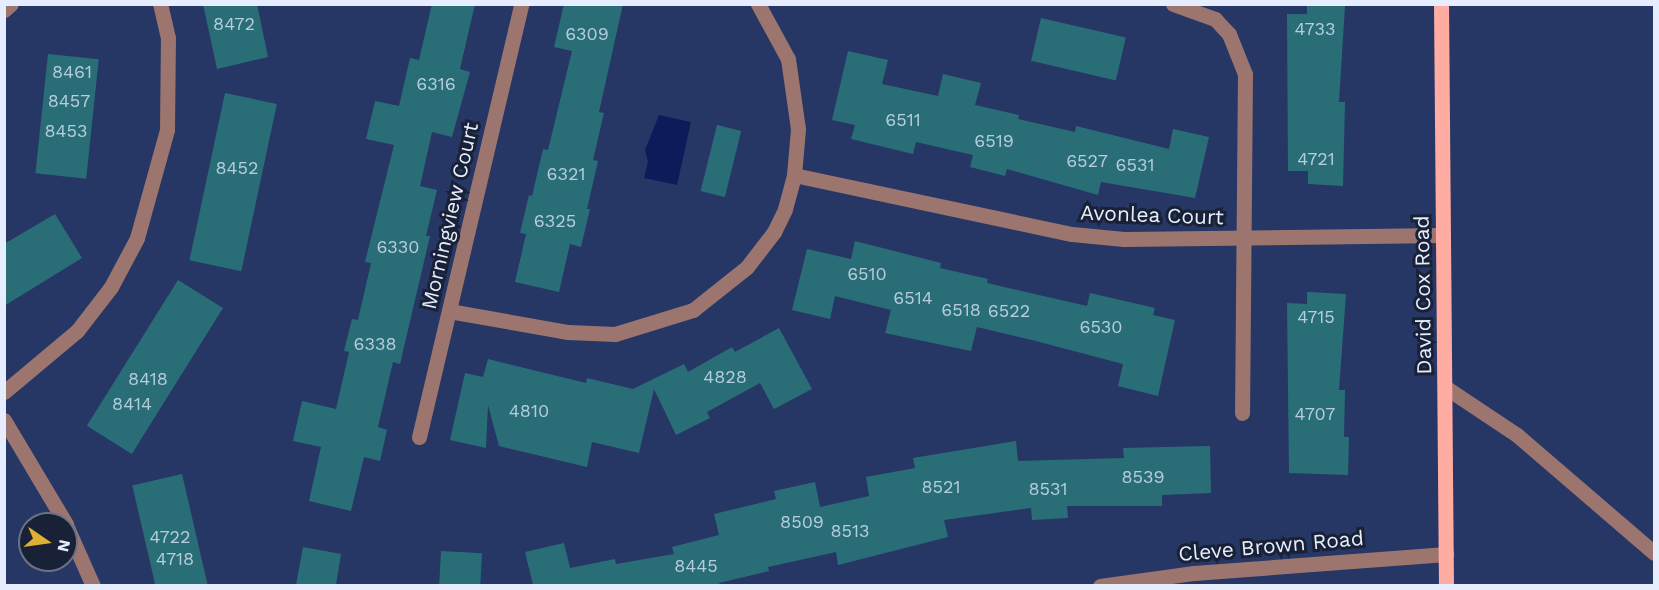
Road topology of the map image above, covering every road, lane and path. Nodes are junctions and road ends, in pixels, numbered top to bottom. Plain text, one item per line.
1 (11, 4) edge
2 (160, 4) edge
3 (521, 4) edge
4 (758, 4) edge
5 (1173, 4) edge
6 (1441, 4) edge
7 (4, 10) edge
8 (794, 175) junction
9 (1443, 235) junction
10 (1246, 239) junction
11 (449, 311) junction
12 (1445, 387) junction
13 (4, 392) edge
14 (1242, 413) dead end
15 (4, 420) edge
16 (419, 437) dead end
17 (59, 512) edge
18 (78, 551) edge
19 (1654, 553) edge
20 (1446, 554) junction
21 (93, 585) edge
22 (1100, 585) edge
23 (1446, 585) edge

1 - 7 street
2 - 13 street
3 - 11 street, Morningview Court
4 - 8 street
5 - 10 street
6 - 9 main road, David Cox Road
8 - 10 street, Avonlea Court
8 - 11 street
9 - 10 street, Avonlea Court
9 - 12 main road, David Cox Road
10 - 14 street
11 - 16 street, Morningview Court
12 - 19 street
12 - 20 main road, David Cox Road
15 - 17 street
18 - 21 street
20 - 22 street, Cleve Brown Road
20 - 23 main road, David Cox Road

